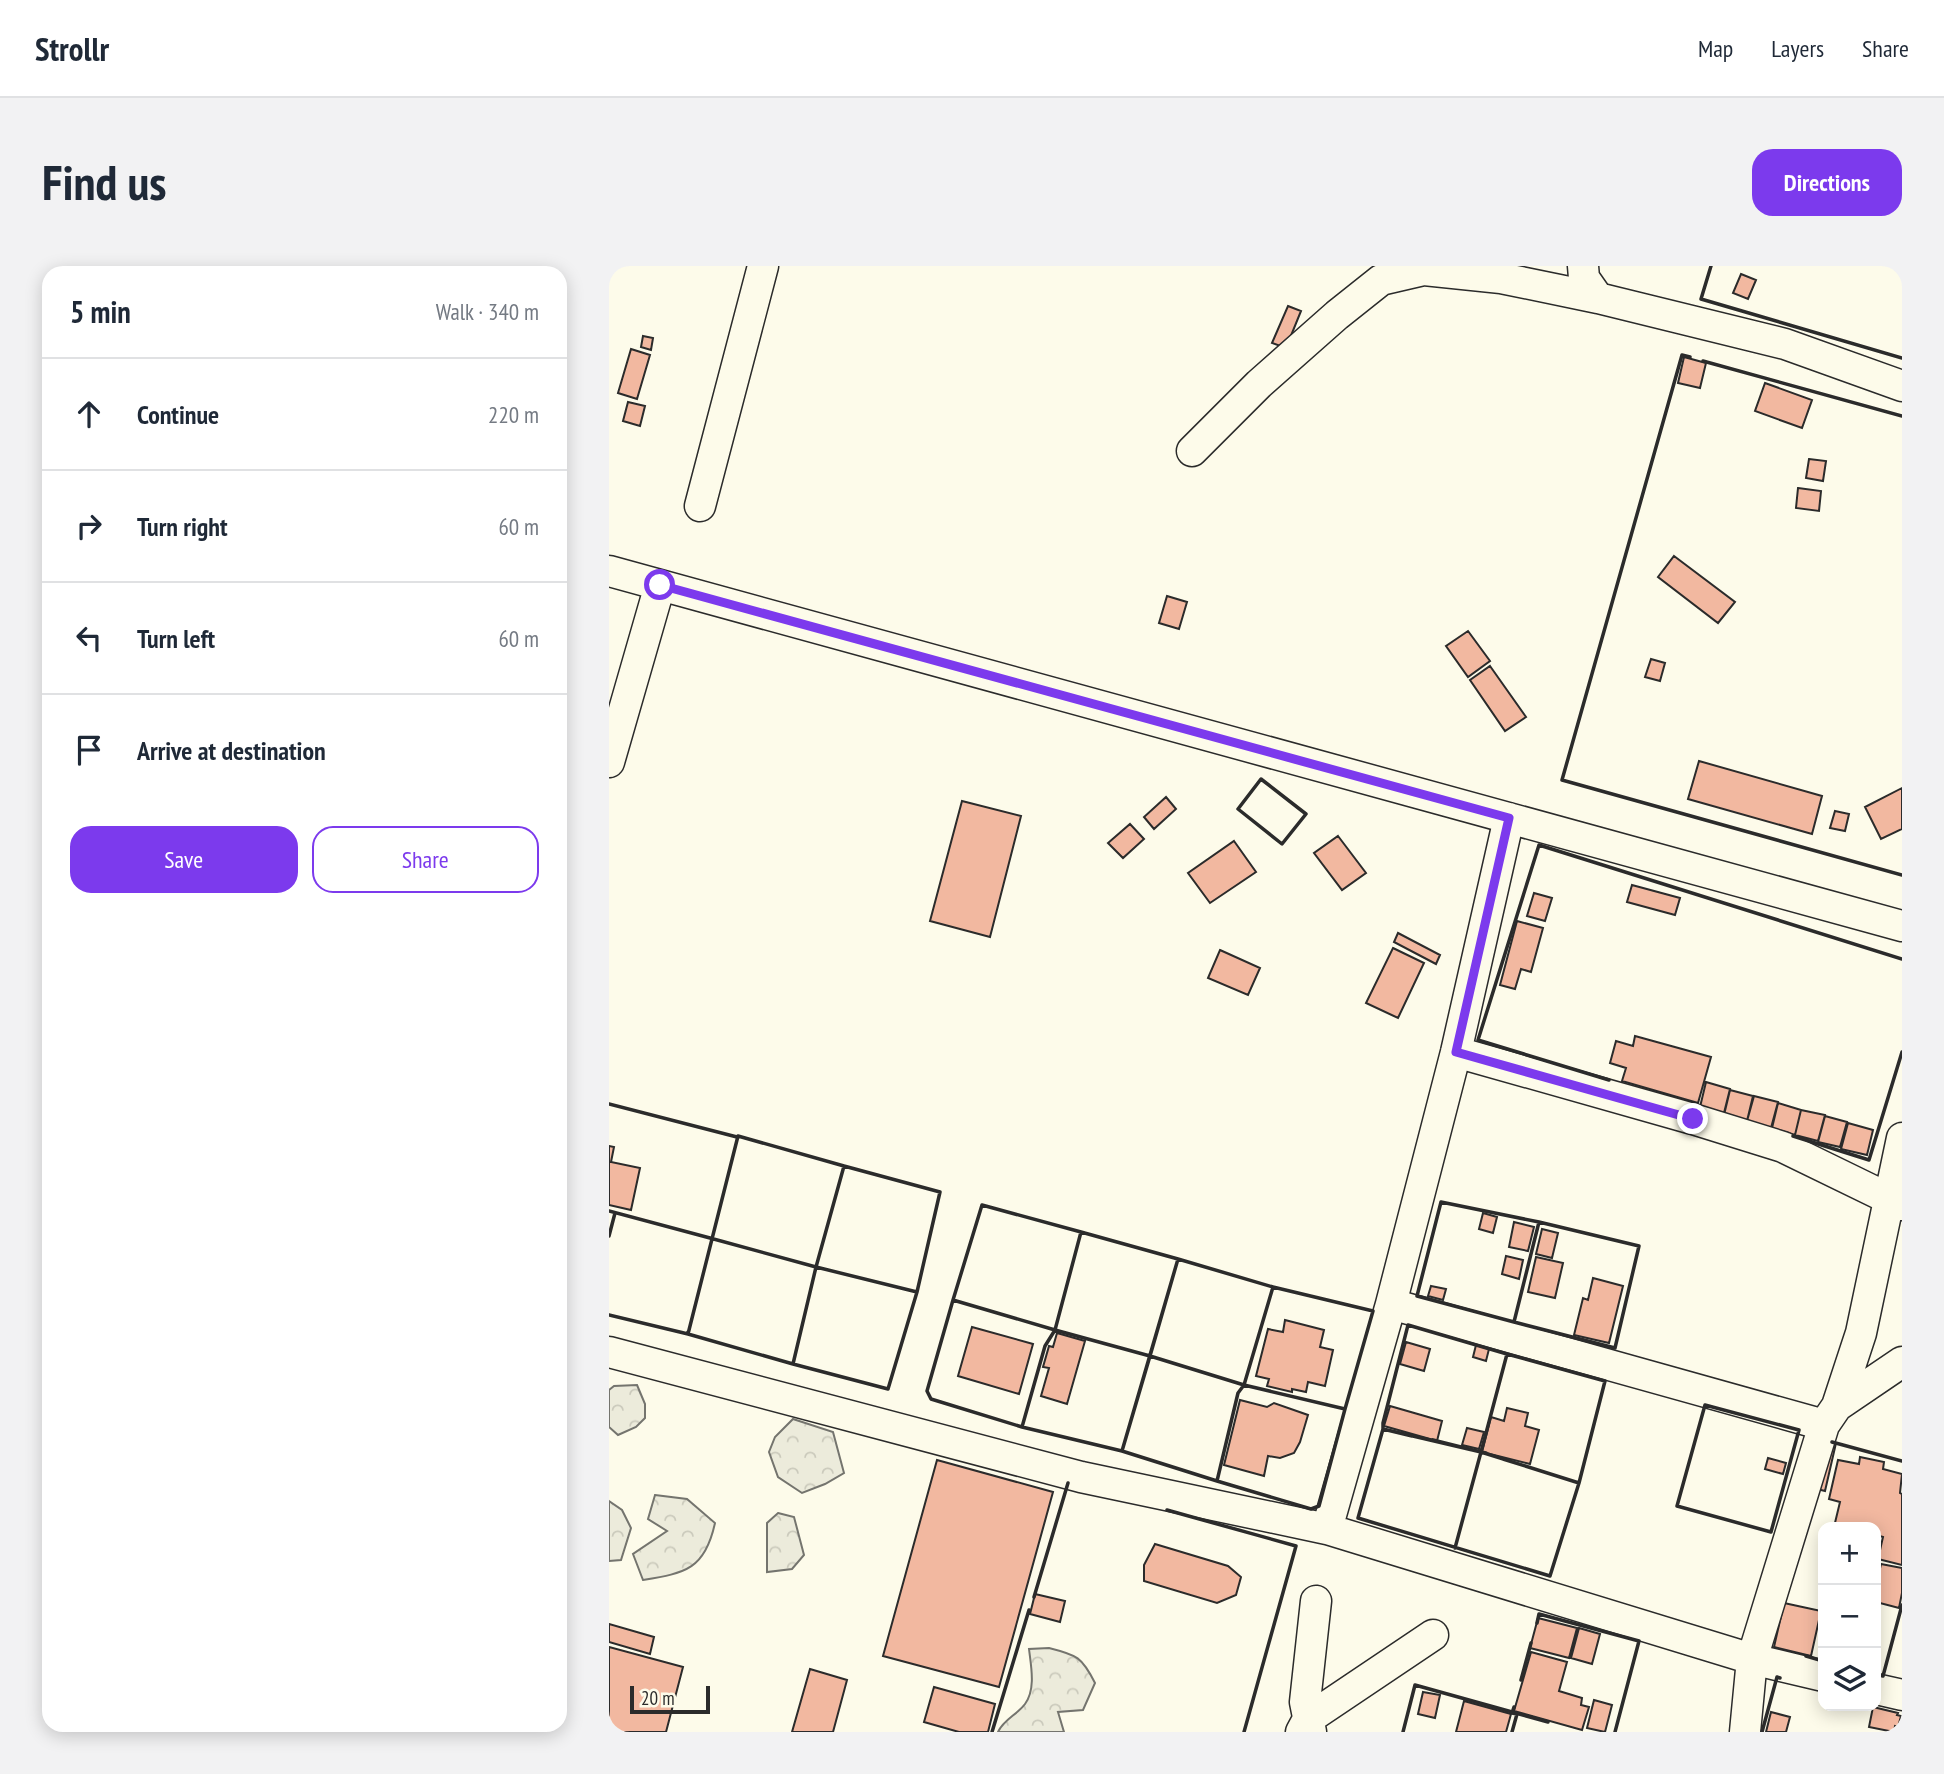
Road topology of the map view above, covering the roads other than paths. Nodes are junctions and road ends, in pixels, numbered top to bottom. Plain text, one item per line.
1 (763, 266) edge
2 (1583, 266) edge
3 (1598, 298) junction
4 (1902, 386) edge
5 (1192, 451) dead end
6 (700, 506) dead end
7 (609, 570) edge
8 (660, 585) junction
9 (609, 762) edge
10 (1509, 818) junction
11 (1902, 926) edge
12 (1456, 1052) junction
13 (1902, 1138) edge
14 (1896, 1202) edge
15 (1391, 1304) junction
16 (609, 1352) edge
17 (1902, 1362) edge
18 (1831, 1415) junction
19 (1327, 1529) junction
20 (1315, 1601) dead end
21 (1433, 1635) dead end
22 (1752, 1659) junction
23 (1818, 1675) edge
24 (1881, 1690) edge
25 (1902, 1695) edge
26 (1307, 1728) edge
27 (1745, 1732) edge

1 - 6 street
2 - 3 street
3 - 4 street
3 - 5 street
7 - 8 street
8 - 9 street
8 - 10 street
10 - 11 street
10 - 12 street
12 - 14 street
12 - 15 street
13 - 14 street
14 - 18 street
15 - 18 street
15 - 19 street
16 - 19 street
17 - 18 street
18 - 22 street
19 - 22 street
20 - 26 street
21 - 26 street
22 - 23 street
22 - 27 street
24 - 25 street

